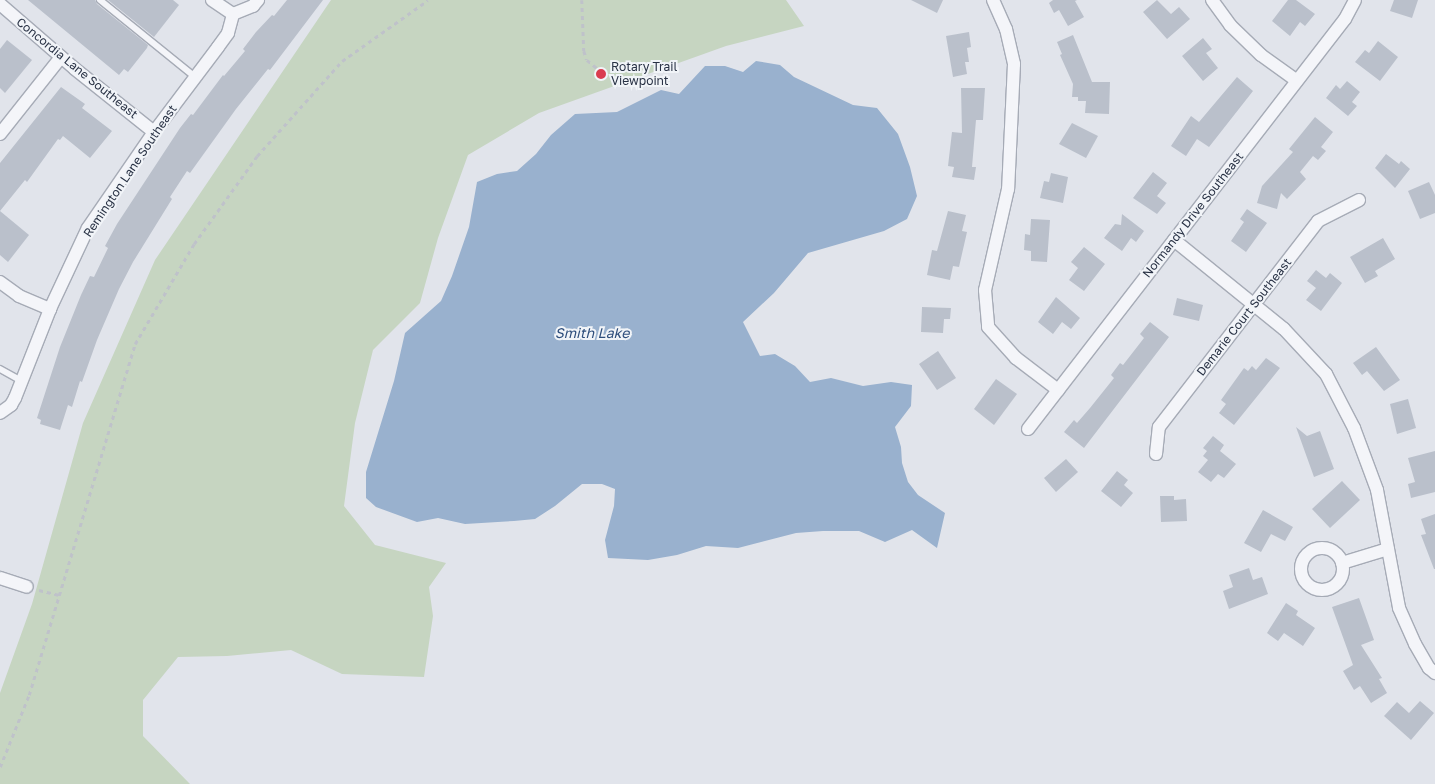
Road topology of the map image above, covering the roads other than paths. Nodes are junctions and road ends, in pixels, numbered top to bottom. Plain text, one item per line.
1 (100, 0) edge
2 (212, 0) edge
3 (258, 0) edge
4 (994, 0) edge
5 (1212, 0) edge
6 (1355, 0) edge
7 (0, 4) edge
8 (233, 14) junction
9 (61, 57) junction
10 (194, 76) junction
11 (1297, 81) junction
12 (154, 132) junction
13 (0, 134) edge
14 (1358, 200) dead end
15 (1174, 240) junction
16 (0, 282) edge
17 (1254, 304) junction
18 (50, 309) junction
19 (0, 369) edge
20 (22, 381) junction
21 (1058, 390) junction
22 (0, 413) edge
23 (1028, 428) dead end
24 (1156, 454) dead end
25 (1388, 549) junction
26 (1342, 563) dead end
27 (0, 578) edge
28 (27, 587) road end
29 (1435, 673) edge

1 - 10 lane
2 - 8 street
3 - 8 street
4 - 21 street
5 - 11 street
6 - 11 street, Normandy Drive Southeast
7 - 9 street, Concordia Lane Southeast
8 - 10 street, Remington Lane Southeast
9 - 12 street, Concordia Lane Southeast
9 - 13 street
10 - 12 street, Remington Lane Southeast
11 - 15 street, Normandy Drive Southeast
12 - 18 street, Remington Lane Southeast
14 - 17 street, Demarie Court Southeast
15 - 17 street
15 - 21 street, Normandy Drive Southeast
16 - 18 street
17 - 24 street, Demarie Court Southeast
17 - 25 street
18 - 20 street, Remington Lane Southeast
19 - 20 lane
20 - 22 street, Remington Lane Southeast
21 - 23 street, Normandy Drive Southeast
25 - 26 street
25 - 29 street
27 - 28 street

